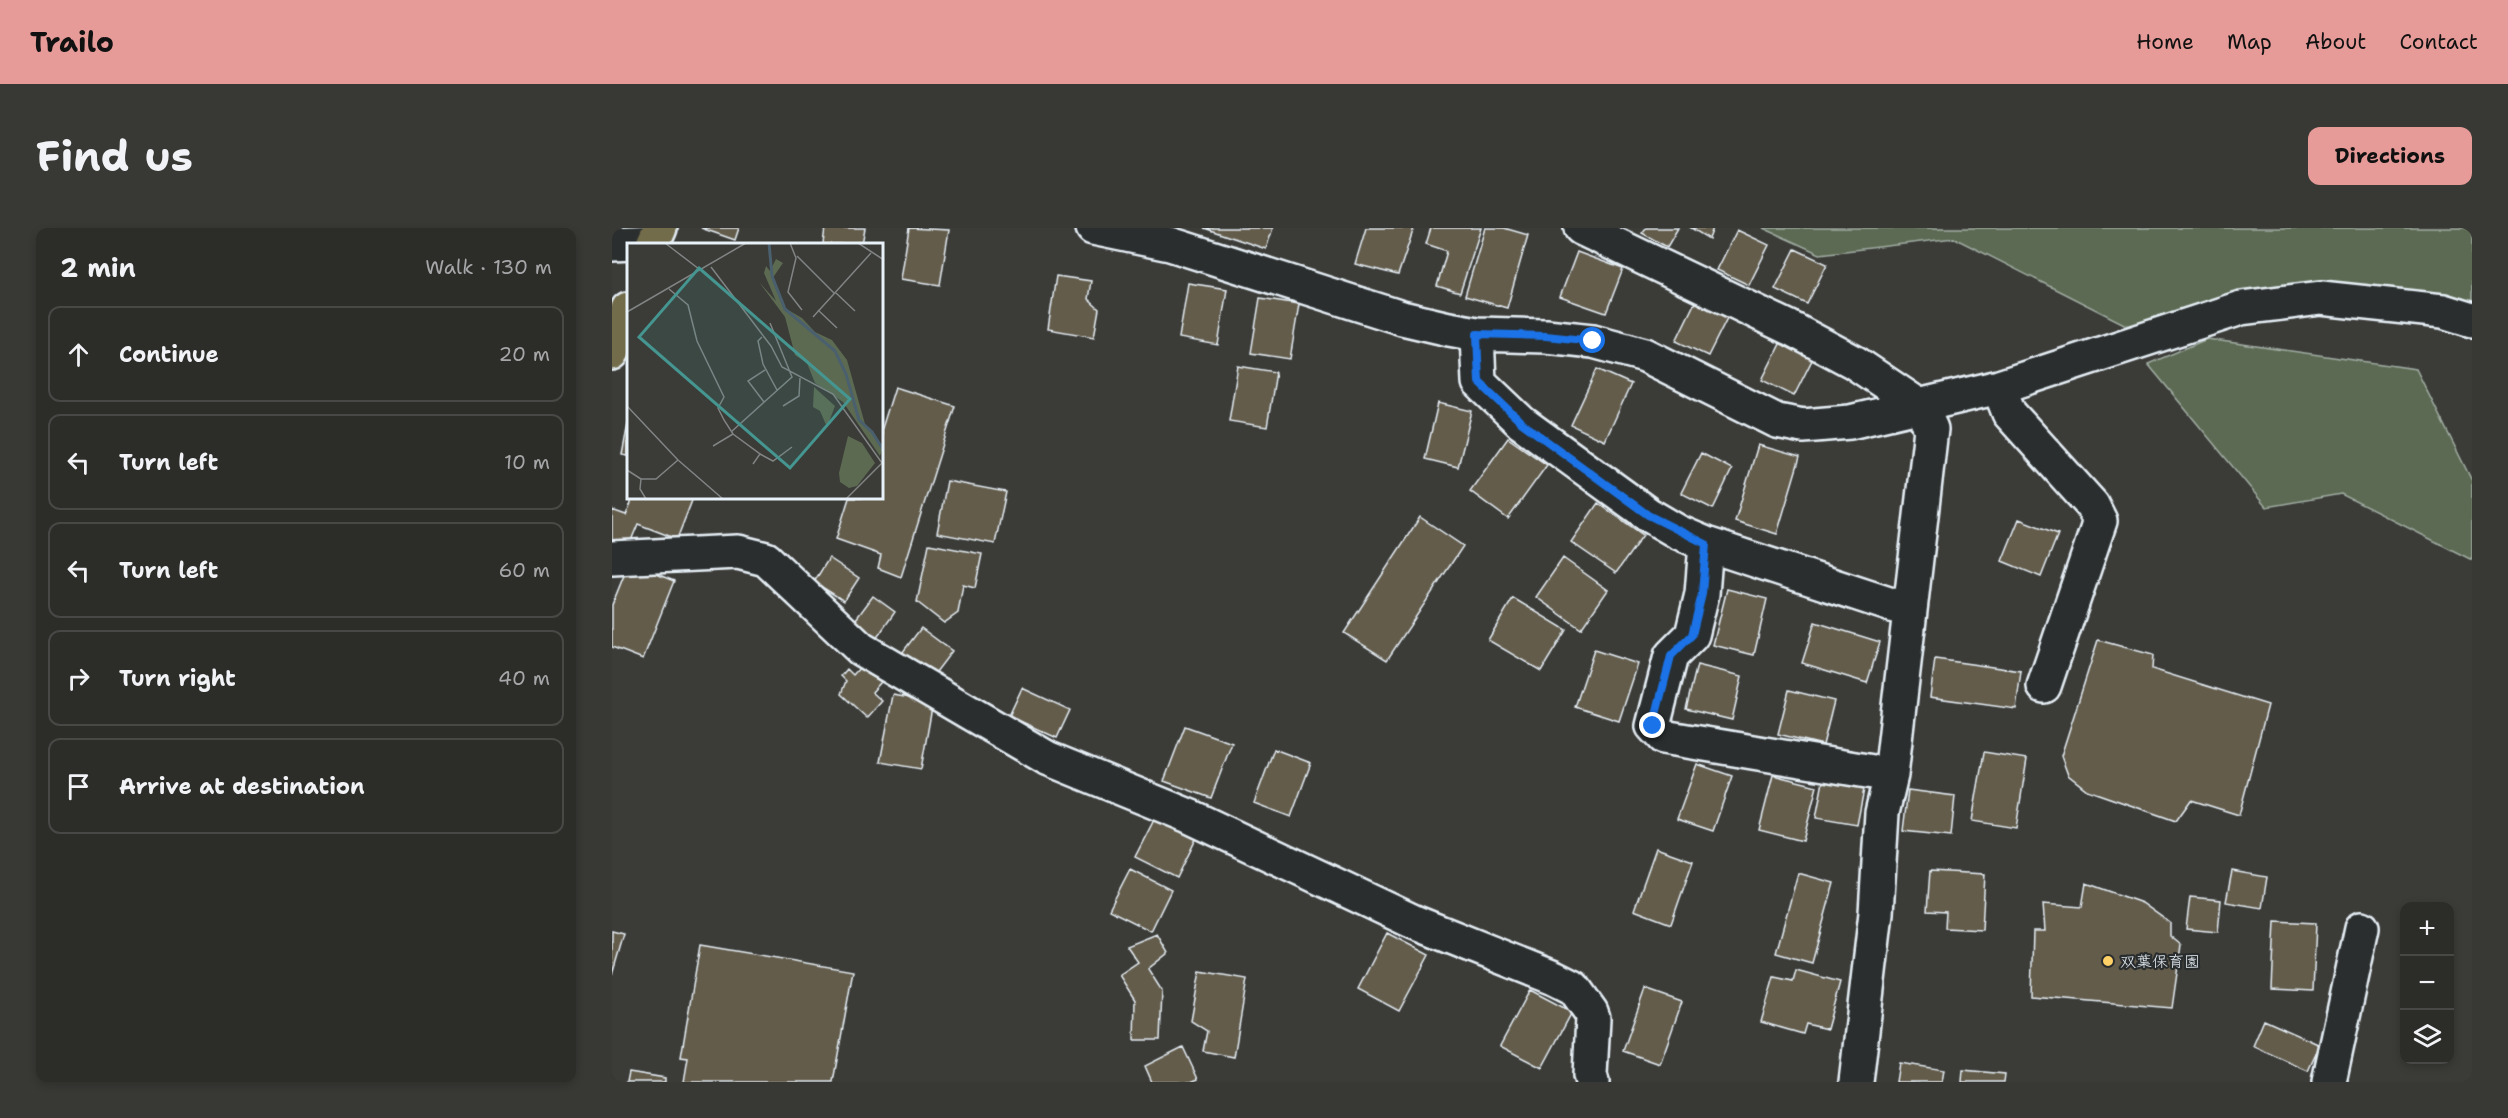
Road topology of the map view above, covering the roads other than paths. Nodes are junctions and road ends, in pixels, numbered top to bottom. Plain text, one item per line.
1 (1093, 228) edge
2 (1581, 228) edge
3 (656, 238) edge
4 (612, 244) edge
5 (627, 312) edge
6 (2472, 320) edge
7 (1477, 334) junction
8 (612, 353) edge
9 (2000, 387) junction
10 (1921, 407) junction
11 (1706, 544) junction
12 (612, 558) edge
13 (1910, 611) junction
14 (2044, 687) dead end
15 (1891, 775) junction
16 (2362, 928) dead end
17 (1592, 1082) edge
18 (1856, 1082) edge
19 (2329, 1082) edge

1 - 7 street
2 - 10 street
3 - 4 street
5 - 8 highway
6 - 9 street
7 - 10 street
7 - 11 street
9 - 10 street
9 - 14 street
10 - 13 street
11 - 13 street
11 - 15 street
12 - 17 street
13 - 15 street
15 - 18 street
16 - 19 street

